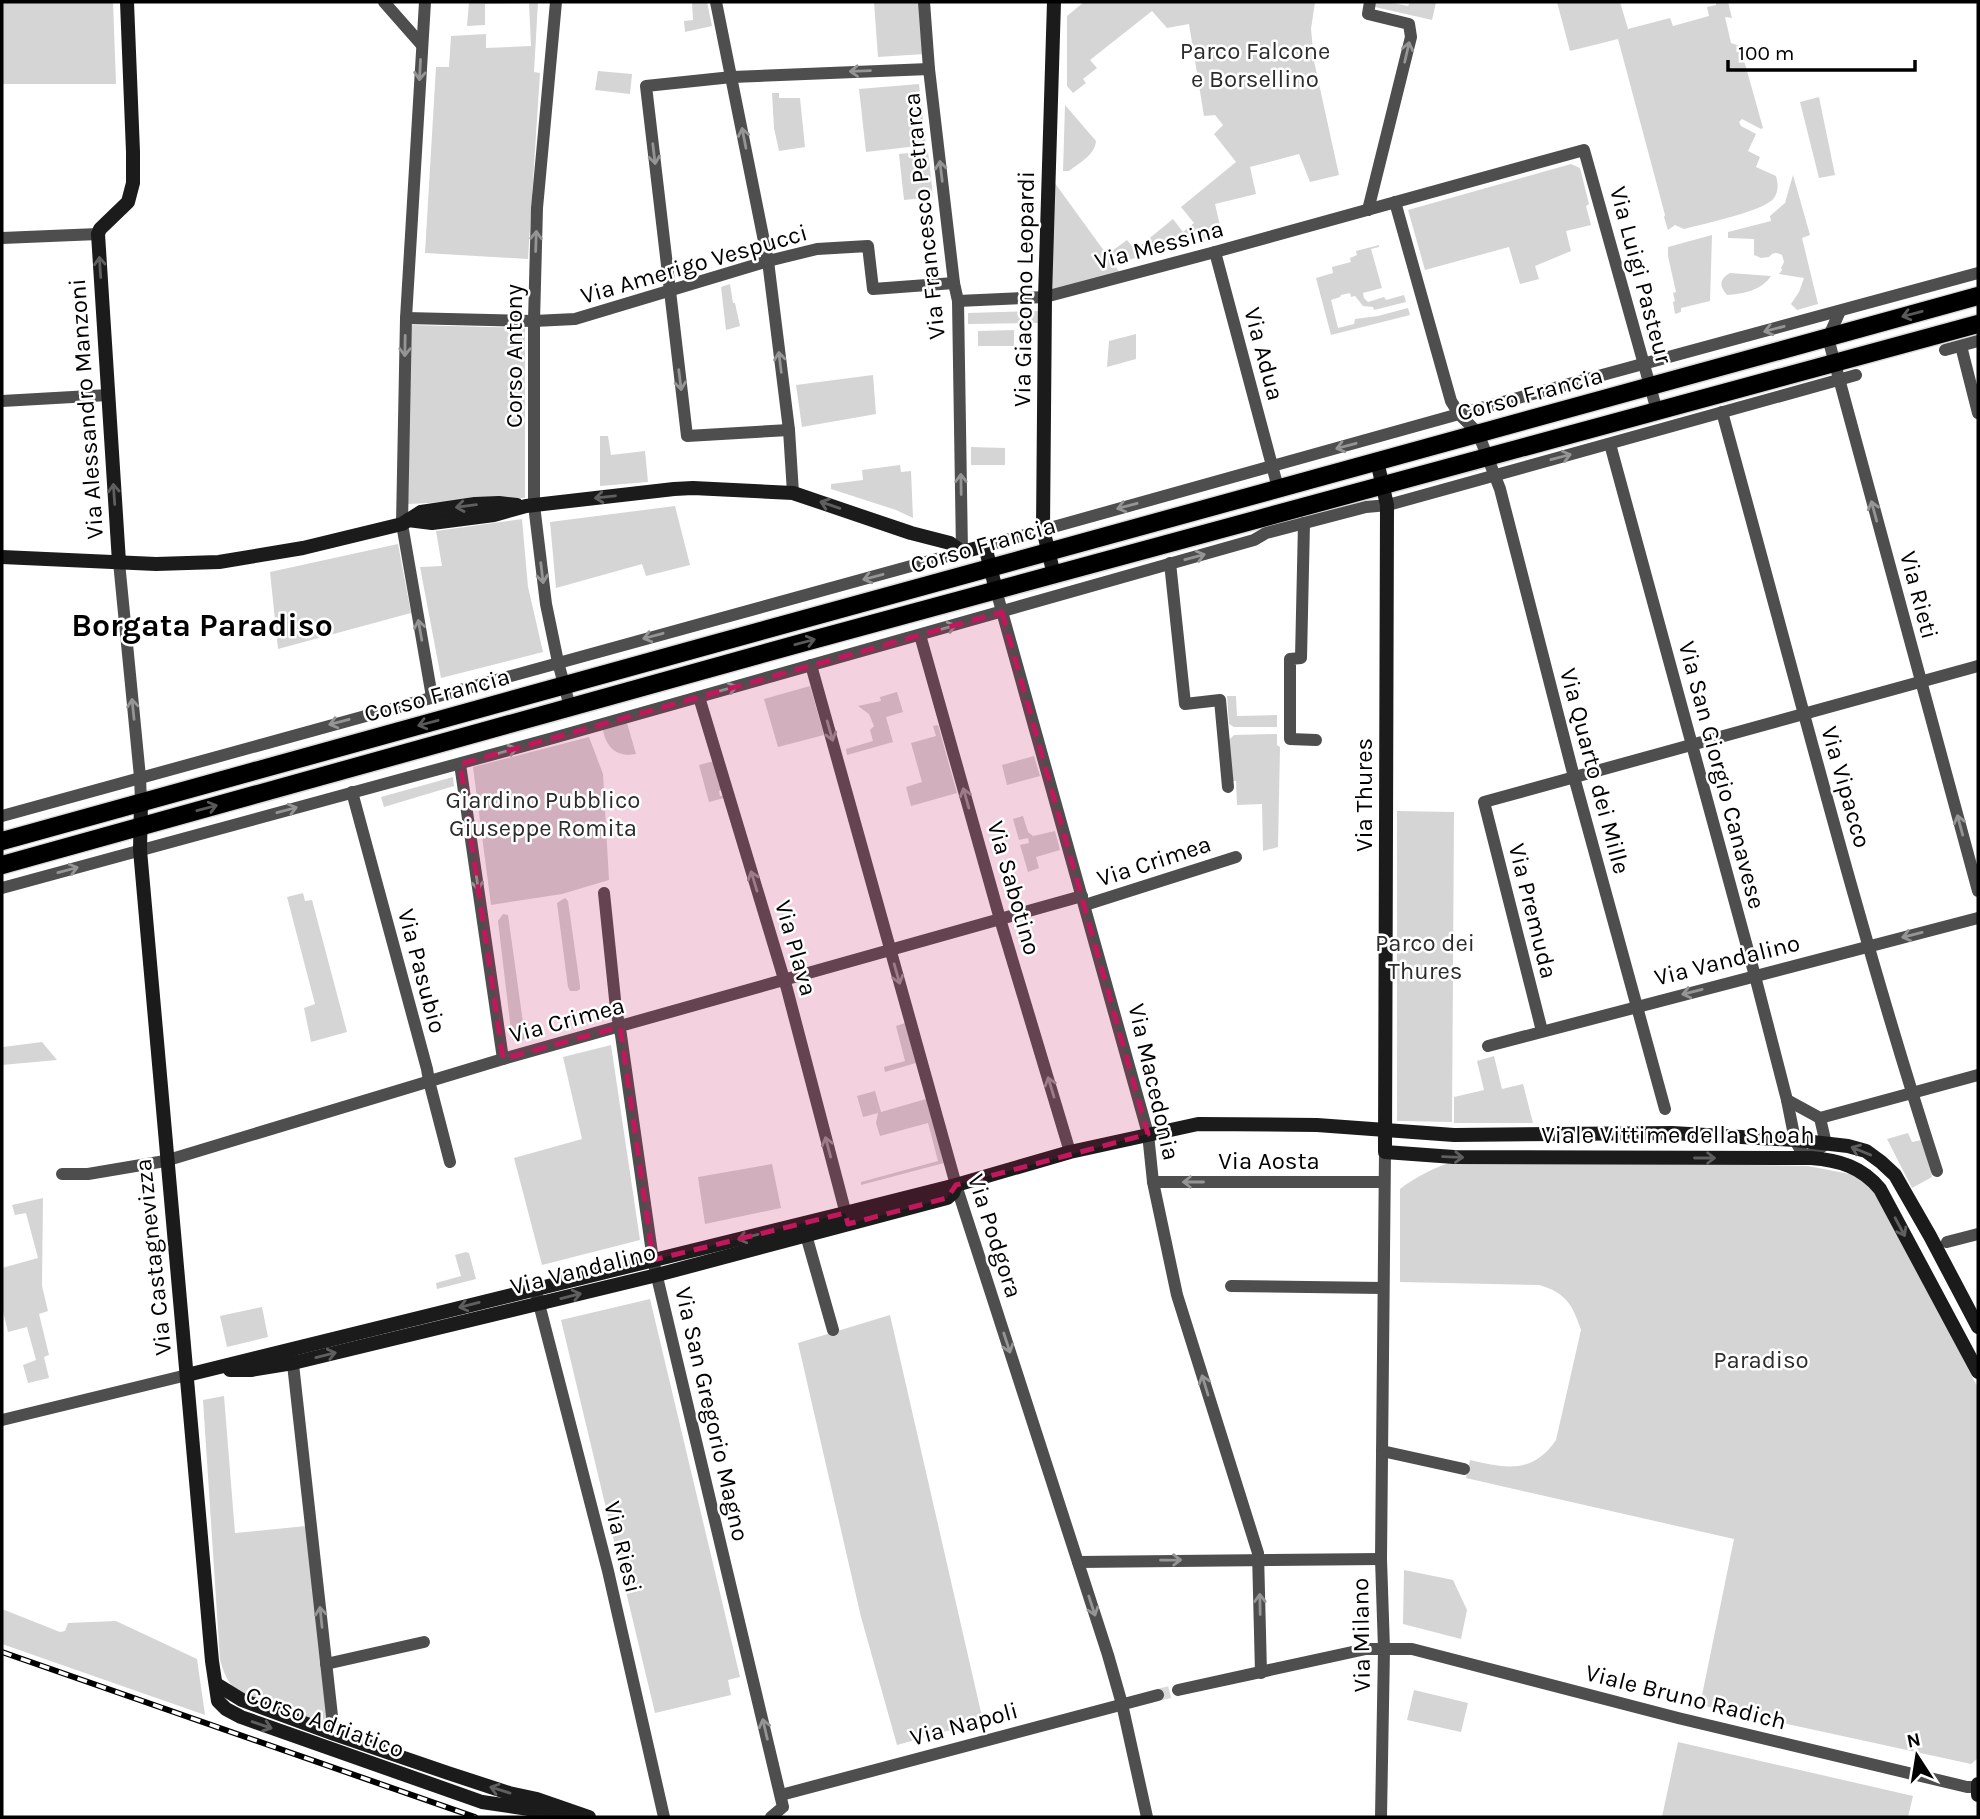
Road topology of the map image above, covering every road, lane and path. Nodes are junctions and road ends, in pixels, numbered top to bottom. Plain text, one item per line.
1 (127, 2) edge
2 (384, 2) edge
3 (425, 2) edge
4 (556, 2) edge
5 (716, 2) edge
6 (924, 2) edge
7 (1054, 2) edge
8 (1370, 2) edge
9 (421, 44) junction
10 (929, 69) junction
11 (732, 77) junction
12 (1584, 150) joint
13 (1395, 202) junction
14 (1368, 210) junction
15 (98, 234) junction
16 (2, 238) edge
17 (1215, 253) junction
18 (768, 261) junction
19 (1978, 273) edge
20 (954, 283) junction
21 (670, 291) junction
22 (1978, 296) edge
23 (1045, 297) junction
24 (958, 301) junction
25 (1840, 311) junction
26 (406, 318) junction
27 (534, 321) junction
28 (1978, 324) edge
29 (1828, 338) junction
30 (1978, 341) edge
31 (1961, 346) junction
32 (1945, 350) dead end
33 (1643, 365) junction
34 (1837, 371) junction
35 (1856, 375) dead end
36 (1650, 387) junction
37 (108, 395) junction
38 (2, 401) edge
39 (1657, 411) junction
40 (1722, 412) junction
41 (1978, 413) edge
42 (1459, 414) junction
43 (789, 430) junction
44 (1371, 439) junction
45 (1610, 444) junction
46 (1483, 445) junction
47 (1377, 461) junction
48 (1272, 466) junction
49 (1496, 475) junction
50 (1383, 484) junction
51 (1278, 488) junction
52 (793, 493) junction
53 (530, 505) junction
54 (1387, 505) junction
55 (405, 522) junction
56 (1304, 523) junction
57 (1042, 529) junction
58 (985, 546) junction
59 (962, 552) junction
60 (1048, 553) junction
61 (2, 557) edge
62 (119, 562) junction
63 (1170, 563) junction
64 (991, 569) junction
65 (1054, 575) junction
66 (996, 590) junction
67 (1059, 596) junction
68 (1002, 612) junction
69 (920, 635) junction
70 (558, 662) junction
71 (811, 666) junction
72 (1978, 666) edge
73 (1921, 682) junction
74 (564, 685) junction
75 (432, 697) junction
76 (699, 697) junction
77 (570, 707) junction
78 (1804, 714) junction
79 (1316, 740) dead end
80 (1692, 745) junction
81 (460, 764) junction
82 (140, 777) junction
83 (1574, 777) junction
84 (1228, 787) dead end
85 (352, 792) junction
86 (141, 803) junction
87 (2, 816) edge
88 (141, 826) junction
89 (2, 842) edge
90 (140, 850) junction
91 (1236, 857) dead end
92 (2, 865) edge
93 (2, 888) edge
94 (1978, 891) edge
95 (604, 893) dead end
96 (1084, 900) junction
97 (1978, 918) edge
98 (1000, 919) junction
99 (1869, 947) junction
100 (891, 950) junction
101 (1755, 976) junction
102 (784, 980) junction
103 (1637, 1006) junction
104 (619, 1027) junction
105 (1542, 1031) junction
106 (1488, 1045) dead end
107 (503, 1059) junction
108 (1978, 1075) edge
109 (429, 1081) junction
110 (1912, 1093) junction
111 (1787, 1100) junction
112 (1665, 1109) dead end
113 (1820, 1118) junction
114 (1386, 1130) junction
115 (1675, 1133) junction
116 (1148, 1134) junction
117 (1795, 1140) junction
118 (1826, 1144) junction
119 (1070, 1152) junction
120 (1385, 1152) junction
121 (1676, 1157) junction
122 (1805, 1158) junction
123 (166, 1161) junction
124 (450, 1162) dead end
125 (1937, 1171) dead end
126 (62, 1174) dead end
127 (1153, 1182) junction
128 (1384, 1182) junction
129 (956, 1185) junction
130 (847, 1219) junction
131 (1978, 1234) edge
132 (806, 1235) junction
133 (1947, 1242) dead end
134 (655, 1267) junction
135 (1231, 1286) dead end
136 (1383, 1287) junction
137 (536, 1289) junction
138 (539, 1304) junction
139 (1978, 1326) edge
140 (833, 1330) dead end
141 (292, 1357) junction
142 (1978, 1372) edge
143 (187, 1376) junction
144 (2, 1420) edge
145 (1382, 1451) junction
146 (1464, 1469) dead end
147 (1259, 1559) junction
148 (1381, 1559) junction
149 (1078, 1562) junction
150 (424, 1642) dead end
151 (1384, 1649) junction
152 (326, 1664) junction
153 (1261, 1673) junction
154 (216, 1684) junction
155 (1178, 1690) tunnel mouth
156 (1158, 1695) tunnel mouth
157 (1122, 1704) junction
158 (334, 1734) junction
159 (1978, 1789) edge
160 (782, 1809) edge
161 (561, 1817) edge
162 (589, 1817) edge
163 (665, 1817) edge
164 (771, 1817) edge
165 (1147, 1817) edge
166 (1381, 1817) edge

1 - 15 street
2 - 9 street
3 - 9 street
27 -> 4 street, Corso Antony
5 - 11 street
6 - 10 street, Via Francesco Petrarca
7 - 23 street, Via Giacomo Leopardi
14 -> 8 street
9 -> 26 street
10 -> 11 street
20 -> 10 street, Via Francesco Petrarca
18 -> 11 street
11 -> 21 street
12 - 13 street, Via Messina
12 - 33 street, Via Luigi Pasteur
13 - 14 street, Via Messina
13 - 42 street
14 - 17 street, Via Messina
15 - 16 street
37 -> 15 street, Via Alessandro Manzoni
17 - 23 street, Via Messina
17 - 48 street, Via Adua
18 - 20 street, Via Amerigo Vespucci
18 - 21 street, Via Amerigo Vespucci
43 -> 18 street
19 - 25 street, Corso Francia
20 - 24 street, Via Francesco Petrarca
21 - 27 street, Via Amerigo Vespucci
21 -> 43 street
22 -> 29 main road, Corso Francia
23 - 24 street, Via Messina
23 - 57 street, Via Giacomo Leopardi
59 -> 24 street, Via Francesco Petrarca
25 - 29 street
25 -> 33 street, Corso Francia
26 - 27 street, Via Amerigo Vespucci
26 -> 55 street
27 - 53 street, Corso Antony
28 - 34 main road, Corso Francia
29 - 34 street, Via Rieti
29 - 36 main road, Corso Francia
30 - 31 street
31 - 32 street
31 - 41 street
33 - 36 street, Via Luigi Pasteur
33 - 42 street, Corso Francia
34 - 35 street, Corso Francia
34 - 39 main road, Corso Francia
34 - 40 street, Corso Francia
73 -> 34 street, Via Rieti
36 - 39 street, Via Luigi Pasteur
36 - 46 main road, Corso Francia
37 - 38 street
62 -> 37 street, Via Alessandro Manzoni
39 - 46 main road, Corso Francia
40 - 45 street, Corso Francia
40 - 78 street, Via Vipacco
42 - 44 street, Corso Francia
42 - 46 street
43 - 52 street
44 - 47 street, Via Thures
44 -> 48 street, Corso Francia
49 -> 45 street, Corso Francia
45 - 80 street, Via San Giorgio Canavese
46 - 47 main road, Corso Francia
46 - 49 street, Via Quarto dei Mille
46 - 50 main road, Corso Francia
47 - 50 street, Via Thures
47 - 51 main road, Corso Francia
48 - 51 street, Via Adua
48 -> 57 street, Corso Francia
49 - 54 street, Corso Francia
49 - 83 street, Via Quarto dei Mille
50 - 54 street, Via Thures
50 - 65 main road, Corso Francia
51 - 60 main road, Corso Francia
52 -> 53 street
59 -> 52 street
53 - 55 street
53 -> 70 street, Corso Antony
54 - 56 street, Corso Francia
54 - 114 street, Via Thures
55 - 62 street
75 -> 55 street
63 -> 56 street, Corso Francia
56 - 79 street
57 - 58 street, Corso Francia
57 - 60 street, Via Giacomo Leopardi
58 - 59 street, Corso Francia
58 - 64 street, Via Macedonia
59 -> 70 street, Corso Francia
60 - 64 main road, Corso Francia
60 - 65 street, Via Giacomo Leopardi
61 - 62 street
82 -> 62 street, Via Alessandro Manzoni
63 - 67 street, Corso Francia
63 - 84 street
64 - 66 street, Via Macedonia
64 - 74 main road, Corso Francia
65 - 66 main road, Corso Francia
65 - 67 street, Corso Francia
66 - 68 street, Via Macedonia
77 -> 66 main road, Corso Francia
67 - 68 street, Corso Francia
69 -> 68 street, Corso Francia
68 - 96 street, Via Macedonia
69 - 71 street, Corso Francia
98 -> 69 street, Via Sabotino
70 - 74 street, Corso Antony
70 - 75 street, Corso Francia
76 -> 71 street, Corso Francia
71 -> 100 street, Via Podgora
72 - 73 street
73 - 78 street
94 -> 73 street, Via Rieti
74 - 77 street, Corso Antony
74 -> 86 main road, Corso Francia
75 -> 82 street, Corso Francia
81 -> 76 street, Corso Francia
102 -> 76 street, Via Plava
88 -> 77 main road, Corso Francia
78 - 80 street
78 - 99 street, Via Vipacco
80 - 83 street
80 - 101 street, Via San Giorgio Canavese
81 - 85 street, Corso Francia
81 -> 107 street
82 - 86 street, Via Alessandro Manzoni
82 - 87 street, Corso Francia
83 - 103 street, Via Quarto dei Mille
83 - 105 street, Via Premuda
90 -> 85 street, Corso Francia
85 - 109 street, Via Pasubio
86 - 88 street, Via Alessandro Manzoni
86 - 89 main road, Corso Francia
88 - 90 street, Via Castagnevizza
88 - 92 main road, Corso Francia
93 -> 90 street, Corso Francia
90 - 123 street, Via Castagnevizza
91 - 96 street, Via Crimea
95 - 104 street, Via San Gregorio Magno
96 - 98 street, Via Crimea
96 - 116 street, Via Macedonia
97 -> 99 street, Via Vandalino
98 - 100 street, Via Crimea
119 -> 98 street, Via Sabotino
99 - 101 street, Via Vandalino
99 - 110 street, Via Vipacco
100 - 102 street, Via Crimea
100 -> 129 street, Via Podgora
101 -> 103 street, Via Vandalino
101 - 111 street, Via San Giorgio Canavese
102 - 104 street, Via Crimea
130 -> 102 street, Via Plava
103 - 105 street, Via Vandalino
103 - 112 street, Via Quarto dei Mille
104 - 107 street, Via Crimea
104 - 134 street, Via San Gregorio Magno
105 - 106 street, Via Vandalino
107 - 109 street, Via Crimea
108 - 110 street
109 - 123 street, Via Crimea
109 - 124 street, Via Pasubio
110 - 113 street
110 - 125 street, Via Vipacco
111 - 113 street
111 - 117 street, Via San Giorgio Canavese
113 - 118 street
114 - 115 street, Viale Vittime della Shoah
114 - 116 street, Via Vandalino
114 - 120 street, Via Thures
115 - 117 street, Viale Vittime della Shoah
115 - 121 street
116 - 119 street, Via Vandalino
116 - 127 street, Via Macedonia
117 - 118 street, Viale Vittime della Shoah
117 - 122 street, Via San Giorgio Canavese
118 - 122 street
139 -> 118 street, Viale Vittime della Shoah
119 - 129 street, Via Vandalino
120 -> 121 street, Viale Vittime della Shoah
120 - 128 street, Via Milano
121 -> 122 street, Viale Vittime della Shoah
122 -> 142 street, Viale Vittime della Shoah
123 - 126 street, Via Crimea
123 - 143 street, Via Castagnevizza
128 -> 127 street, Via Aosta
147 -> 127 street, Via Macedonia
128 - 136 street, Via Milano
129 - 130 street, Via Vandalino
129 -> 149 street, Via Podgora
130 - 132 street, Via Vandalino
130 -> 134 street, Via Vandalino
131 - 133 street
132 - 134 street, Via Vandalino
132 - 140 street
134 - 137 street, Via Vandalino
138 -> 134 street, Via Vandalino
160 -> 134 street, Via San Gregorio Magno
135 - 136 street
136 - 145 street, Via Milano
137 - 138 street, Via Riesi
137 -> 141 street, Via Vandalino
141 -> 138 street, Via Vandalino
138 - 163 street, Via Riesi
141 - 143 street, Via Vandalino
152 -> 141 street, Corso Adriatico
143 - 144 street, Via Vandalino
143 - 154 street, Via Castagnevizza
145 - 146 street
145 - 148 street, Via Milano
147 - 148 street
149 -> 147 street
153 -> 147 street, Via Macedonia
148 - 151 street, Via Milano
149 -> 157 street, Via Podgora
150 - 152 street
151 - 153 street
151 - 159 street, Viale Bruno Radich
151 - 166 street, Via Milano
152 - 158 street, Corso Adriatico
153 - 155 street
154 - 158 street, Corso Adriatico
154 -> 161 street, Corso Adriatico
156 - 157 street, Via Napoli
157 - 160 street, Via Napoli
157 - 165 street, Via Podgora
162 -> 158 street, Corso Adriatico
160 - 164 street, Via Napoli

